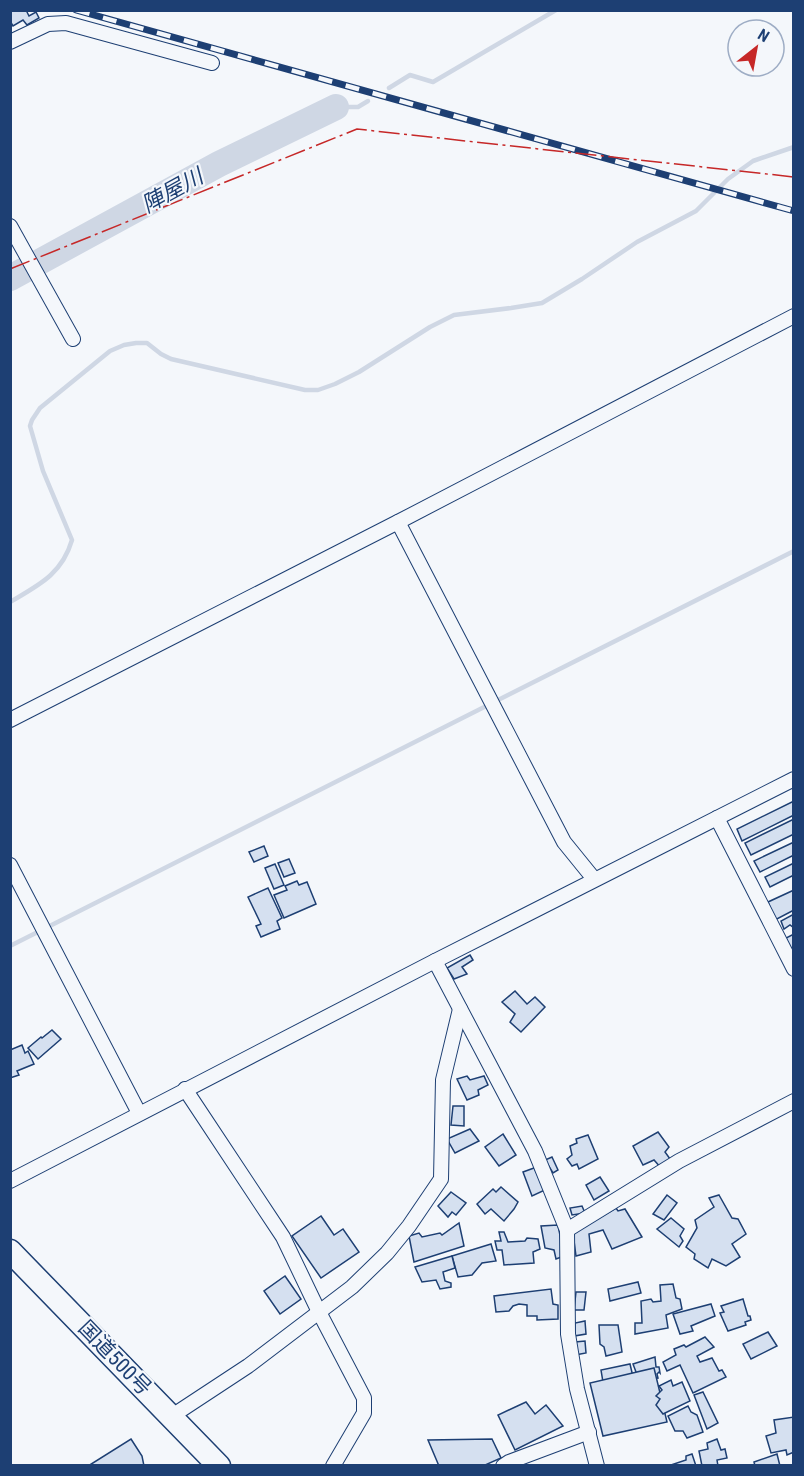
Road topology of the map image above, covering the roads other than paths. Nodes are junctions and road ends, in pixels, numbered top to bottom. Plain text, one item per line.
1 (10, 42) edge
2 (212, 63) dead end
3 (10, 226) edge
4 (794, 316) edge
5 (73, 339) dead end
6 (398, 522) junction
7 (10, 720) edge
8 (794, 779) edge
9 (717, 818) junction
10 (10, 865) edge
11 (594, 879) junction
12 (435, 961) junction
13 (794, 969) edge
14 (460, 1009) junction
15 (185, 1089) junction
16 (794, 1101) edge
17 (139, 1113) junction
18 (10, 1180) edge
19 (567, 1230) junction
20 (10, 1251) edge
21 (319, 1312) junction
22 (172, 1416) junction
23 (589, 1432) junction
24 (219, 1466) edge
25 (333, 1466) edge
26 (502, 1466) edge
27 (597, 1466) edge

1 - 2 street
3 - 5 street
4 - 6 street
6 - 7 street
6 - 11 street
8 - 9 street
9 - 11 street
9 - 13 street
10 - 17 street
11 - 12 street
12 - 14 street
12 - 15 street
14 - 19 street
14 - 21 street
15 - 17 street
15 - 21 street
16 - 19 street
17 - 18 street
19 - 23 street
20 - 22 highway, 国道500号
21 - 22 street
21 - 25 street
22 - 24 highway, 国道500号
23 - 26 street
23 - 27 street

